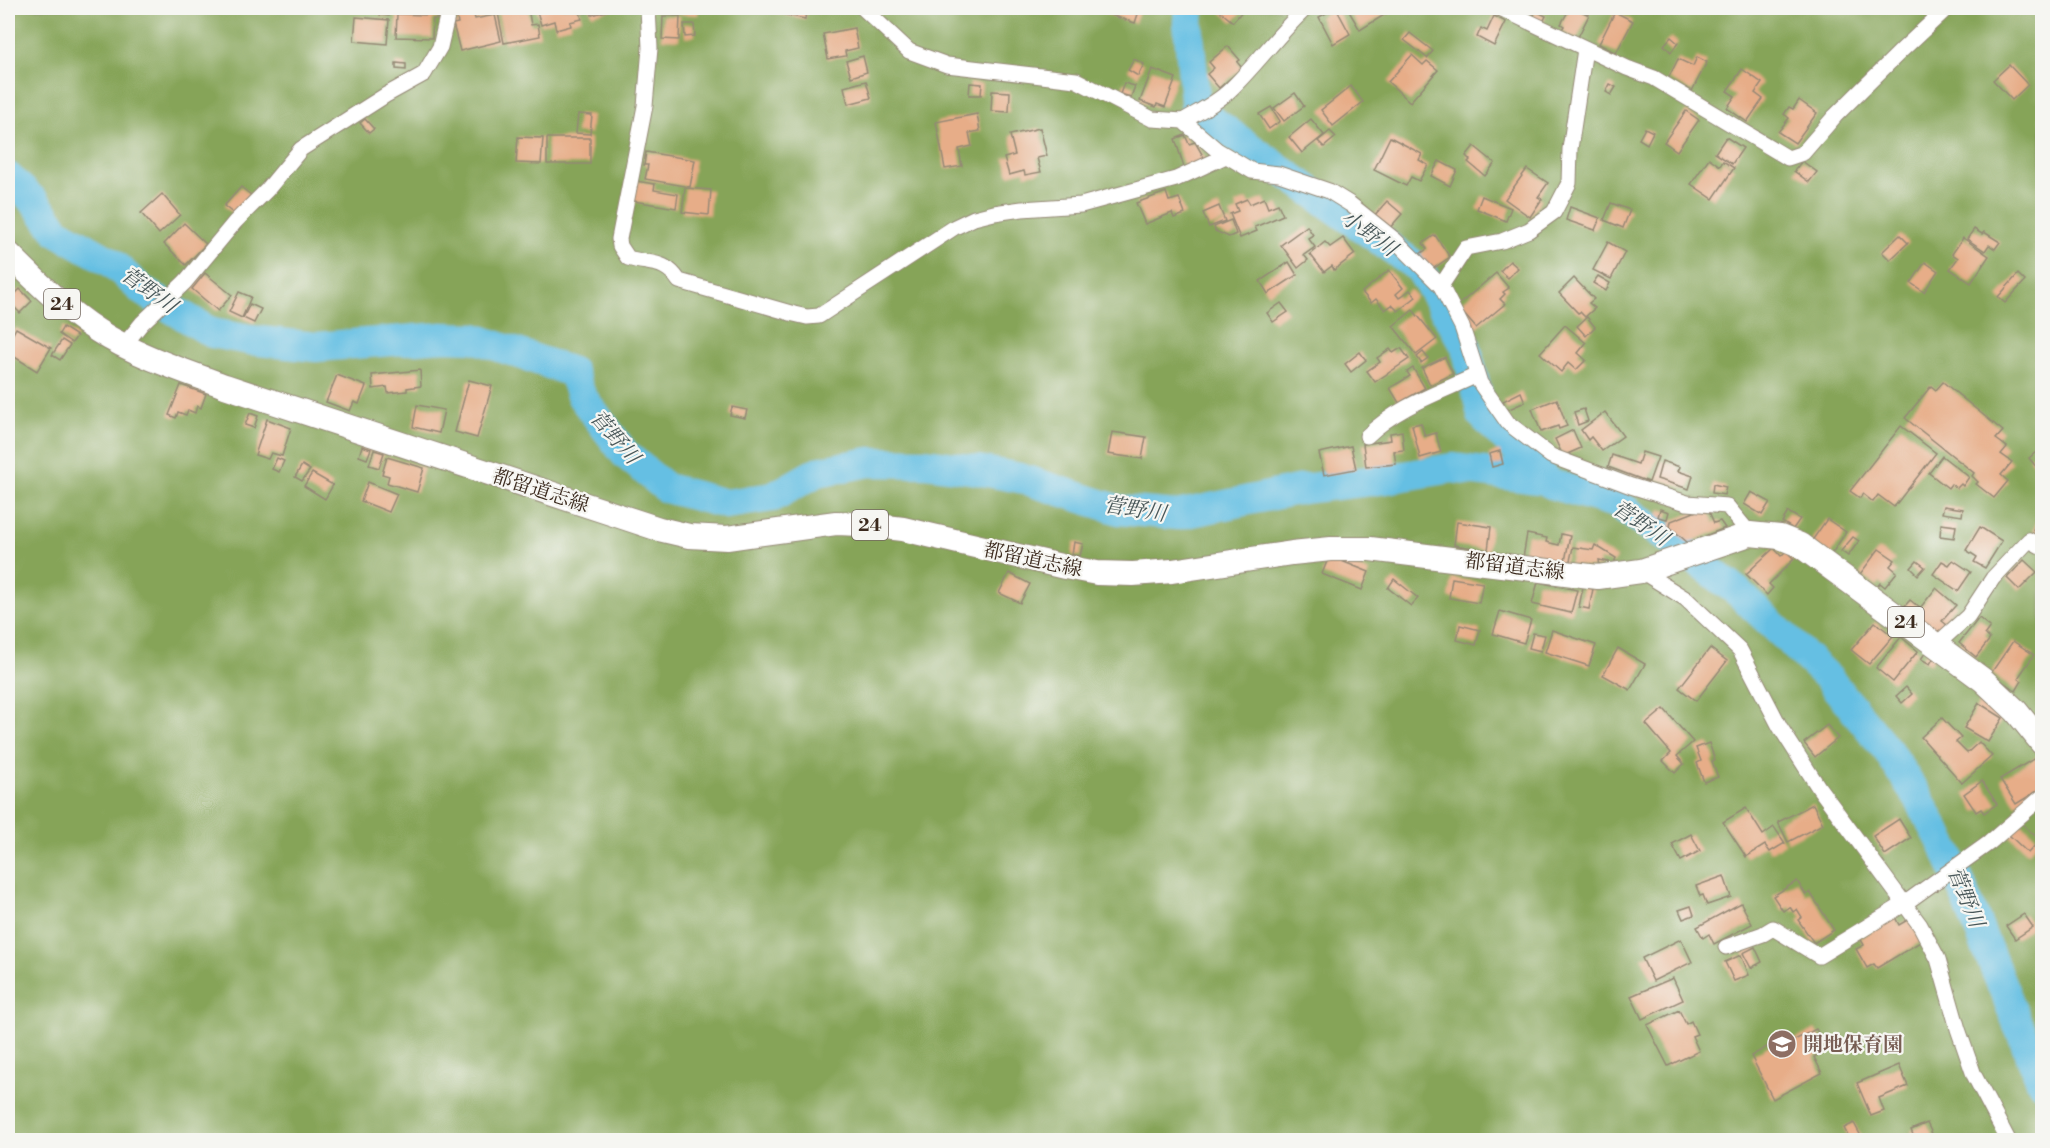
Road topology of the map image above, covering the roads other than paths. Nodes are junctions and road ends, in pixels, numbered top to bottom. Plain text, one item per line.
1 (449, 8) edge
2 (648, 8) edge
3 (863, 8) edge
4 (1306, 8) edge
5 (1500, 8) edge
6 (1947, 8) edge
7 (1585, 49) junction
8 (1183, 122) junction
9 (1226, 156) junction
10 (8, 253) edge
11 (1441, 286) junction
12 (124, 345) junction
13 (1477, 375) junction
14 (1367, 436) dead end
15 (1750, 534) junction
16 (2043, 547) edge
17 (1641, 572) junction
18 (1936, 645) junction
19 (2043, 743) edge
20 (2043, 797) edge
21 (1904, 904) junction
22 (1726, 946) dead end
23 (2008, 1140) edge

1 - 12 street
2 - 9 street
3 - 8 street
4 - 8 street
5 - 7 street
6 - 7 street
7 - 11 street
8 - 9 street
9 - 11 street
10 - 12 main road, 都留道志線 / 24
11 - 13 street
12 - 17 main road, 都留道志線 / 24
13 - 14 street
13 - 15 street
15 - 17 main road, 都留道志線 / 24
15 - 18 main road, 都留道志線 / 24
16 - 18 street
17 - 21 street
18 - 19 main road, 都留道志線 / 24
20 - 21 street
21 - 22 street
21 - 23 street

